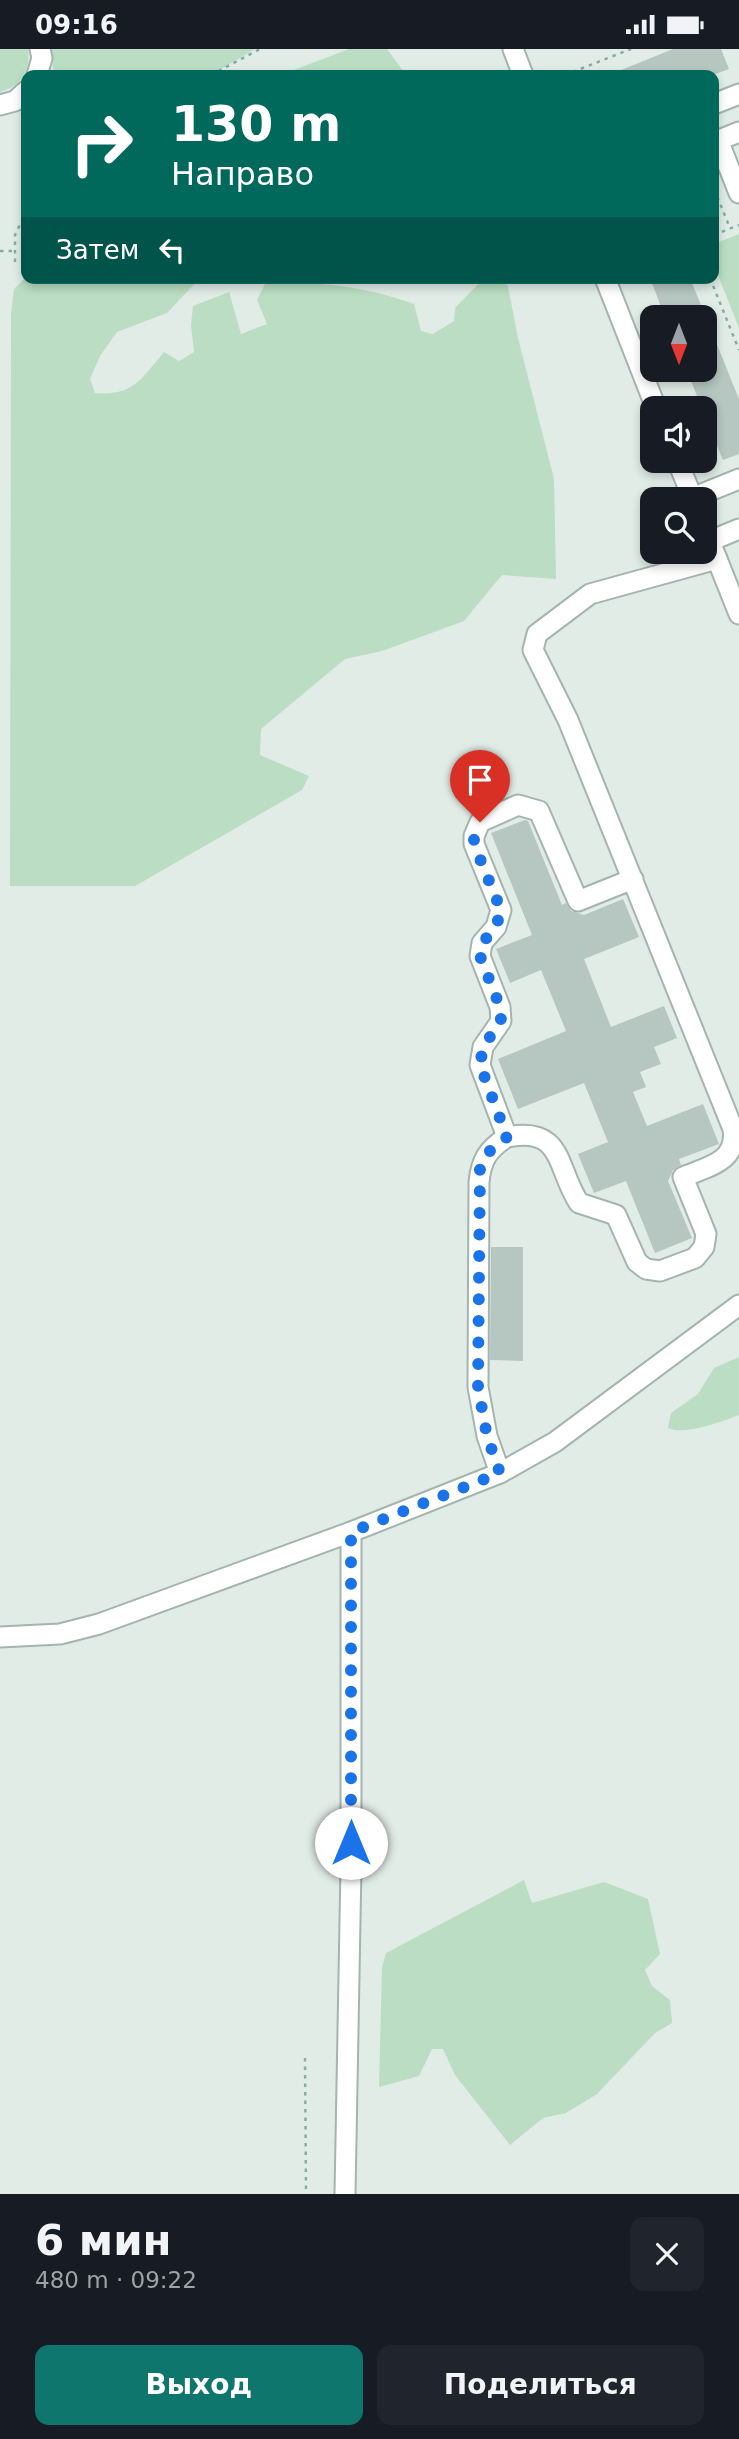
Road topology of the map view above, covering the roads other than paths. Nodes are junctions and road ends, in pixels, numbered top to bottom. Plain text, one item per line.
1 (40, 49) edge
2 (513, 49) edge
3 (38, 70) edge
4 (521, 70) edge
5 (739, 94) edge
6 (21, 96) edge
7 (719, 102) edge
8 (0, 105) edge
9 (739, 132) edge
10 (719, 140) edge
11 (719, 148) edge
12 (739, 193) edge
13 (607, 284) edge
14 (651, 396) edge
15 (739, 479) edge
16 (717, 488) edge
17 (739, 529) edge
18 (717, 533) edge
19 (717, 559) edge
20 (698, 564) edge
21 (739, 614) edge
22 (633, 879) junction
23 (507, 1137) junction
24 (739, 1305) edge
25 (500, 1473) junction
26 (351, 1532) junction
27 (0, 1637) edge
28 (345, 2194) edge

1 - 3 street
2 - 4 street
5 - 7 street
6 - 8 street
9 - 10 street
11 - 12 street
13 - 14 street
15 - 16 street
17 - 18 street
19 - 21 street
20 - 22 street
22 - 23 street
22 - 23 street
23 - 25 street
24 - 25 street
25 - 26 street
26 - 27 street
26 - 28 street

